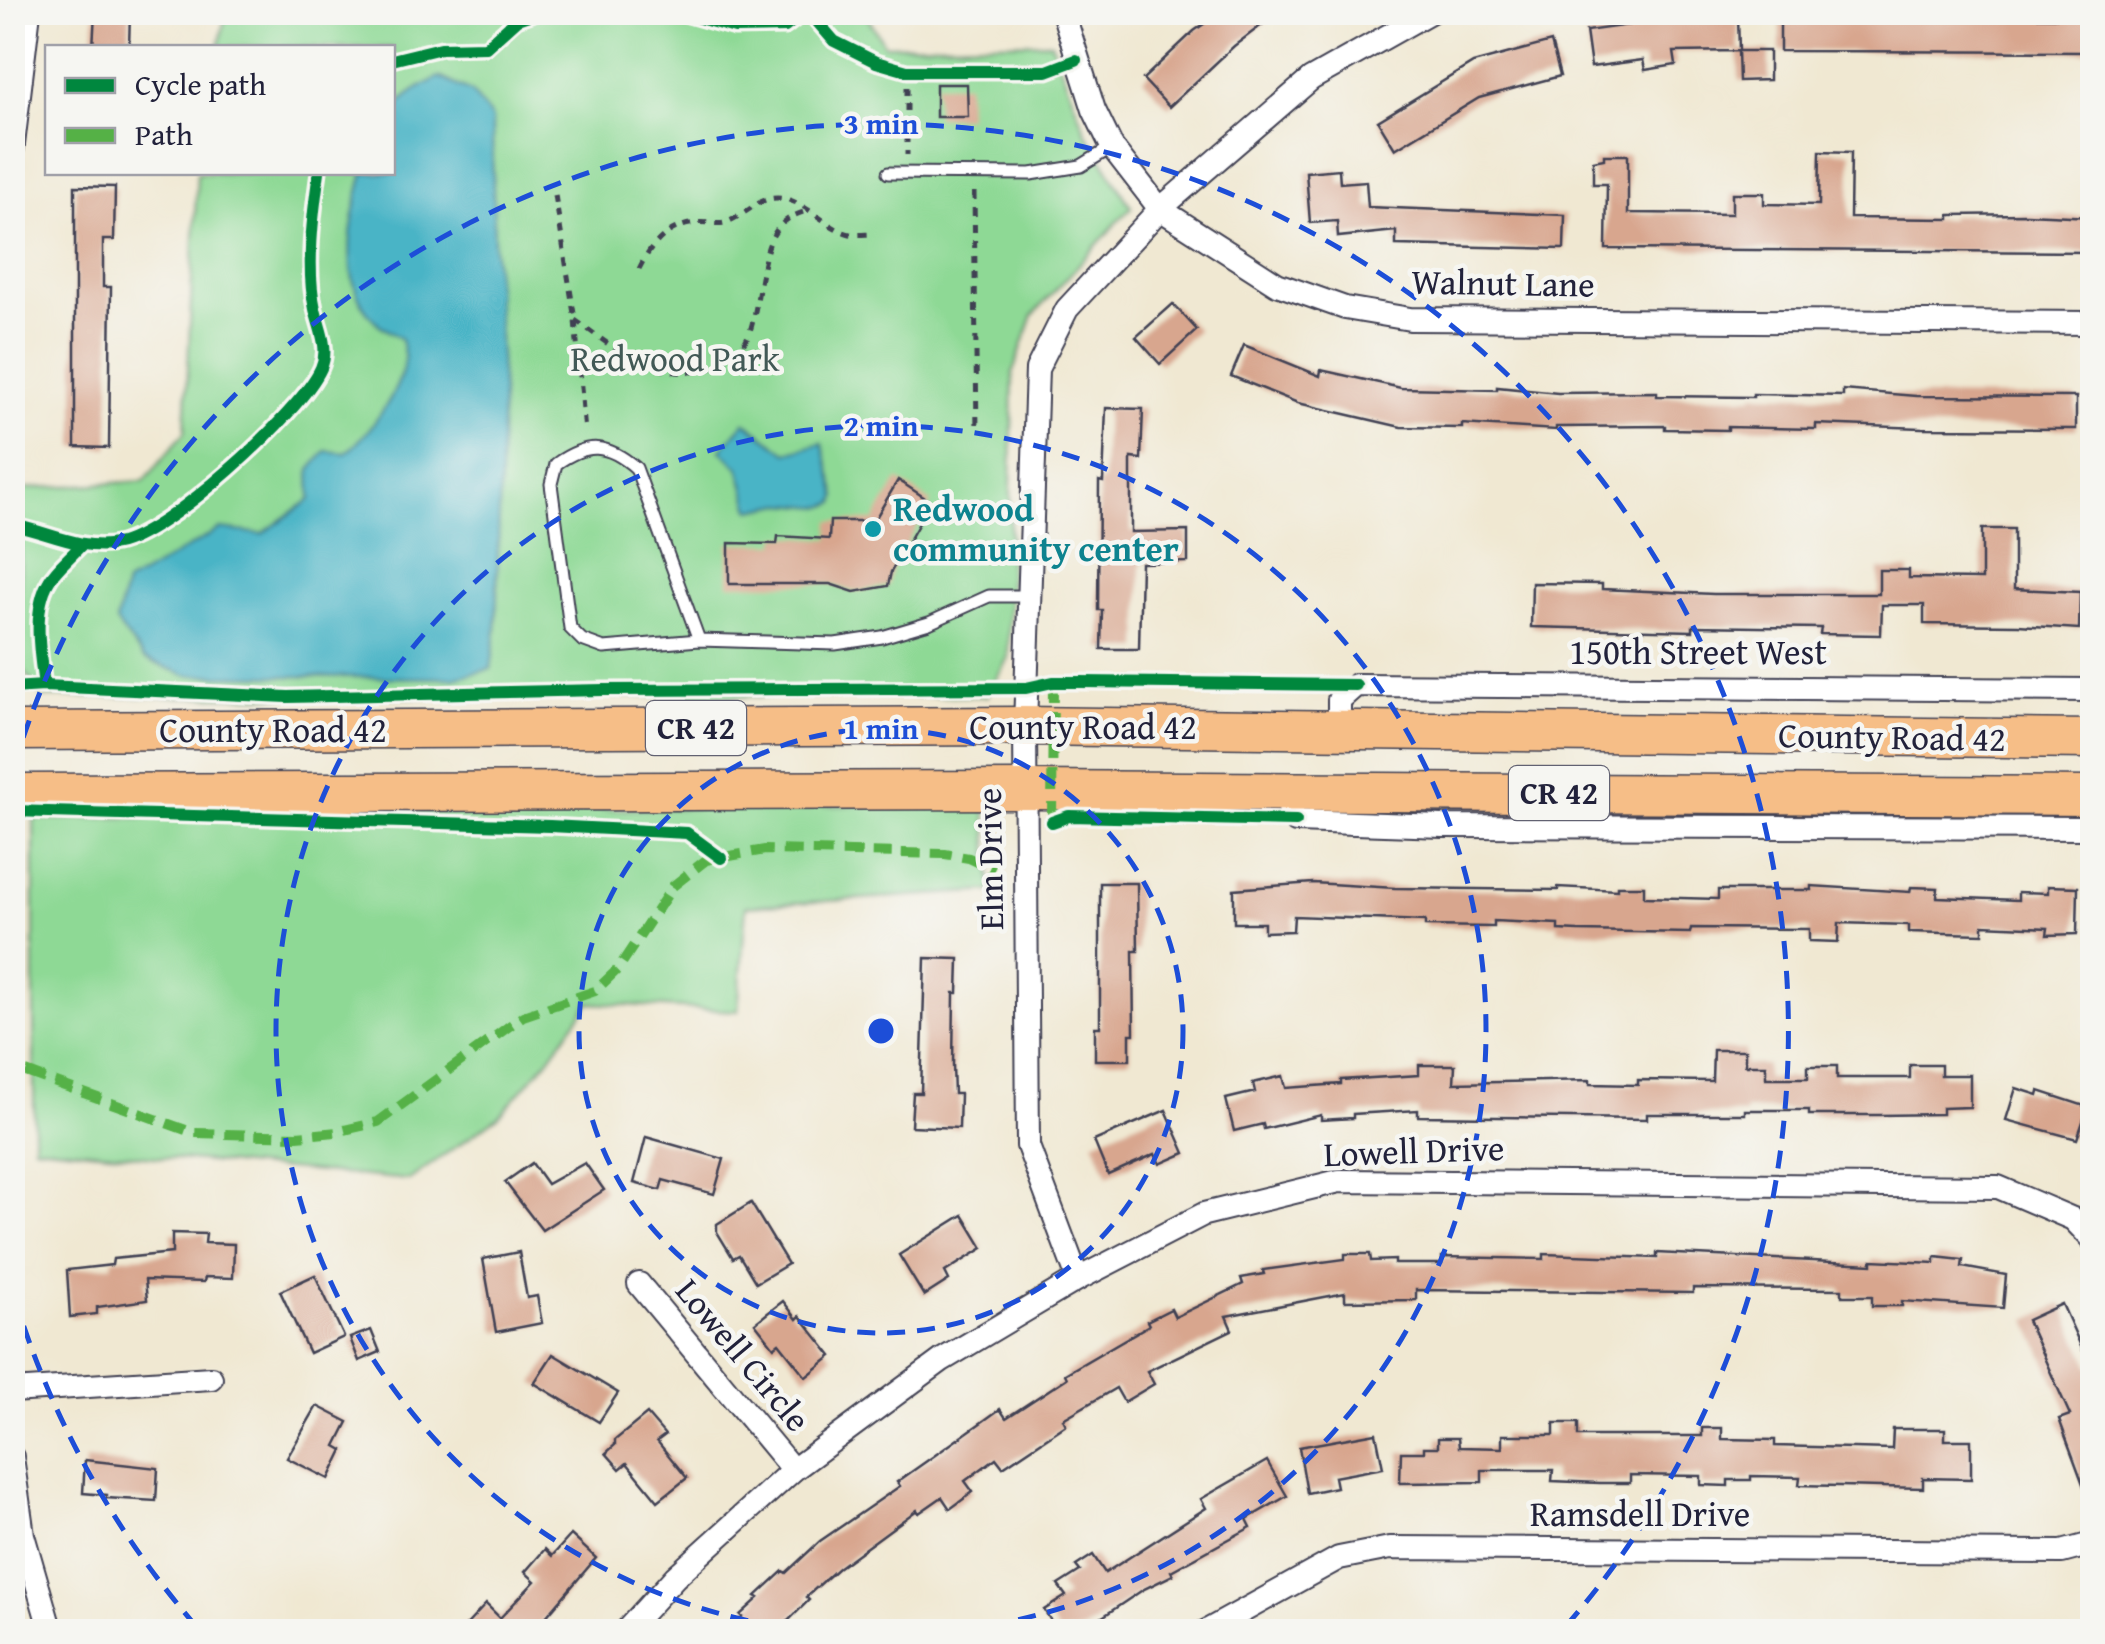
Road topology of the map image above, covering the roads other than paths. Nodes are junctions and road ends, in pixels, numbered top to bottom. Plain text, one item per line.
1 (29, 12) edge
2 (1063, 12) edge
3 (1430, 12) edge
4 (1112, 147) junction
5 (12, 153) edge
6 (888, 173) dead end
7 (1160, 209) junction
8 (2092, 323) edge
9 (1029, 596) junction
10 (699, 640) junction
11 (2092, 690) edge
12 (1024, 726) junction
13 (1339, 730) junction
14 (12, 731) edge
15 (2092, 740) edge
16 (1024, 790) junction
17 (1282, 792) junction
18 (12, 793) edge
19 (2092, 796) edge
20 (2092, 828) edge
21 (2092, 1238) edge
22 (1078, 1279) junction
23 (639, 1284) dead end
24 (210, 1378) dead end
25 (12, 1391) edge
26 (12, 1457) edge
27 (793, 1470) junction
28 (2092, 1544) edge
29 (51, 1632) edge
30 (625, 1632) edge
31 (1206, 1632) edge

1 - 5 street
2 - 4 street, Walnut Lane
3 - 7 street, Elm Drive
4 - 6 lane
4 - 7 street, Walnut Lane
7 - 8 street, Walnut Lane
7 - 9 street, Elm Drive
9 - 10 lane
9 - 12 street, Elm Drive
10 - 10 lane
11 - 13 street, 150th Street West
12 - 13 highway, County Road 42 / CR 42
12 - 14 highway, County Road 42 / CR 42
12 - 16 street, Elm Drive
13 - 15 highway, County Road 42 / CR 42
16 - 17 highway, County Road 42 / CR 42
16 - 18 highway, County Road 42 / CR 42
16 - 22 street, Elm Drive
17 - 19 highway, County Road 42 / CR 42
17 - 20 street
21 - 22 street, Lowell Drive
22 - 27 street, Lowell Drive
23 - 27 street, Lowell Circle
24 - 25 street
26 - 29 street
27 - 30 street, Lowell Drive
28 - 31 street, Ramsdell Drive

